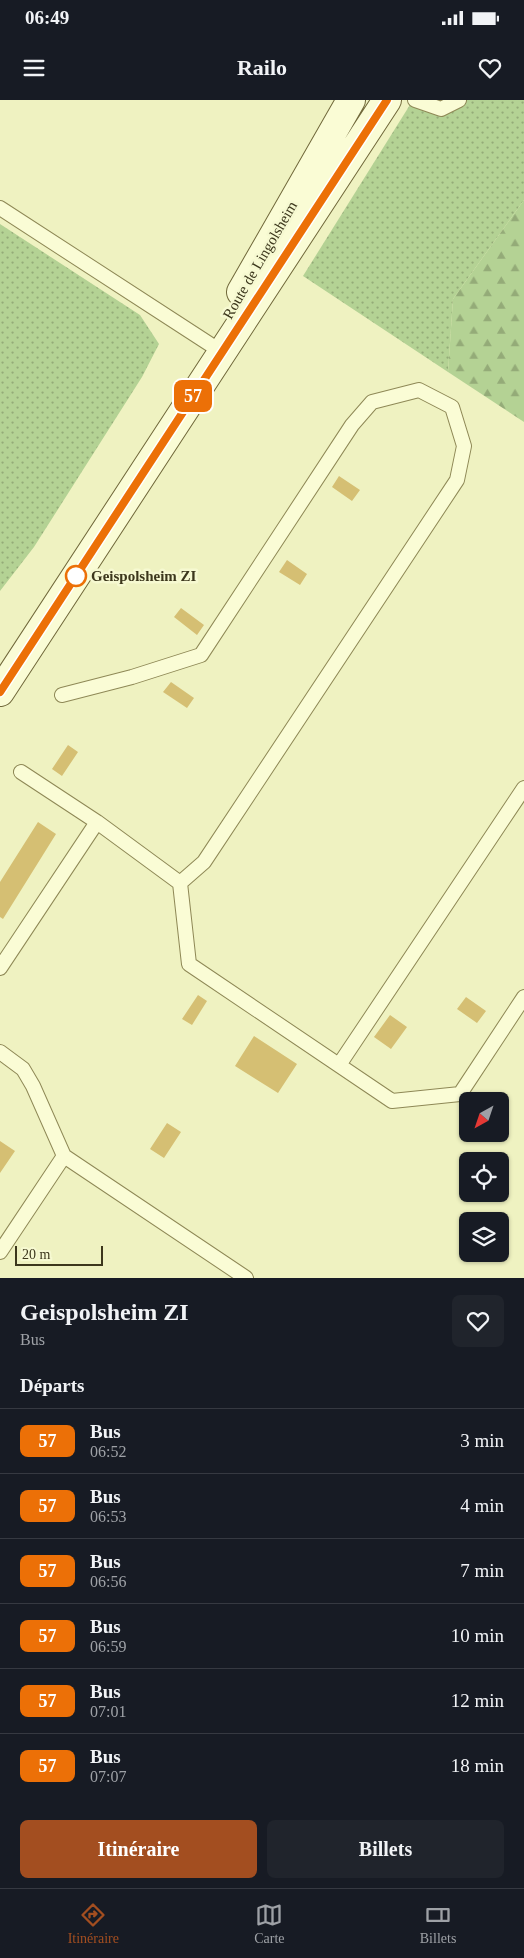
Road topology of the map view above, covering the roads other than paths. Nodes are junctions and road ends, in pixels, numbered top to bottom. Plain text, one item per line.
1 (351, 100) edge
2 (387, 100) edge
3 (415, 100) edge
4 (459, 100) edge
5 (0, 208) edge
6 (211, 345) junction
7 (0, 668) edge
8 (0, 692) edge
9 (62, 695) dead end
10 (21, 772) dead end
11 (524, 788) edge
12 (97, 822) junction
13 (180, 883) junction
14 (0, 968) edge
15 (524, 997) edge
16 (0, 1052) edge
17 (339, 1065) junction
18 (64, 1156) junction
19 (0, 1252) edge
20 (246, 1278) edge

1 - 6 main road, Route de Lingolsheim
2 - 8 main road, Route de Lingolsheim
3 - 4 lane
5 - 6 lane
6 - 7 main road, Route de Lingolsheim
9 - 13 lane
10 - 12 lane
11 - 17 lane
12 - 13 lane
12 - 14 lane
13 - 17 lane
15 - 17 lane
16 - 18 lane
18 - 19 lane
18 - 20 lane

